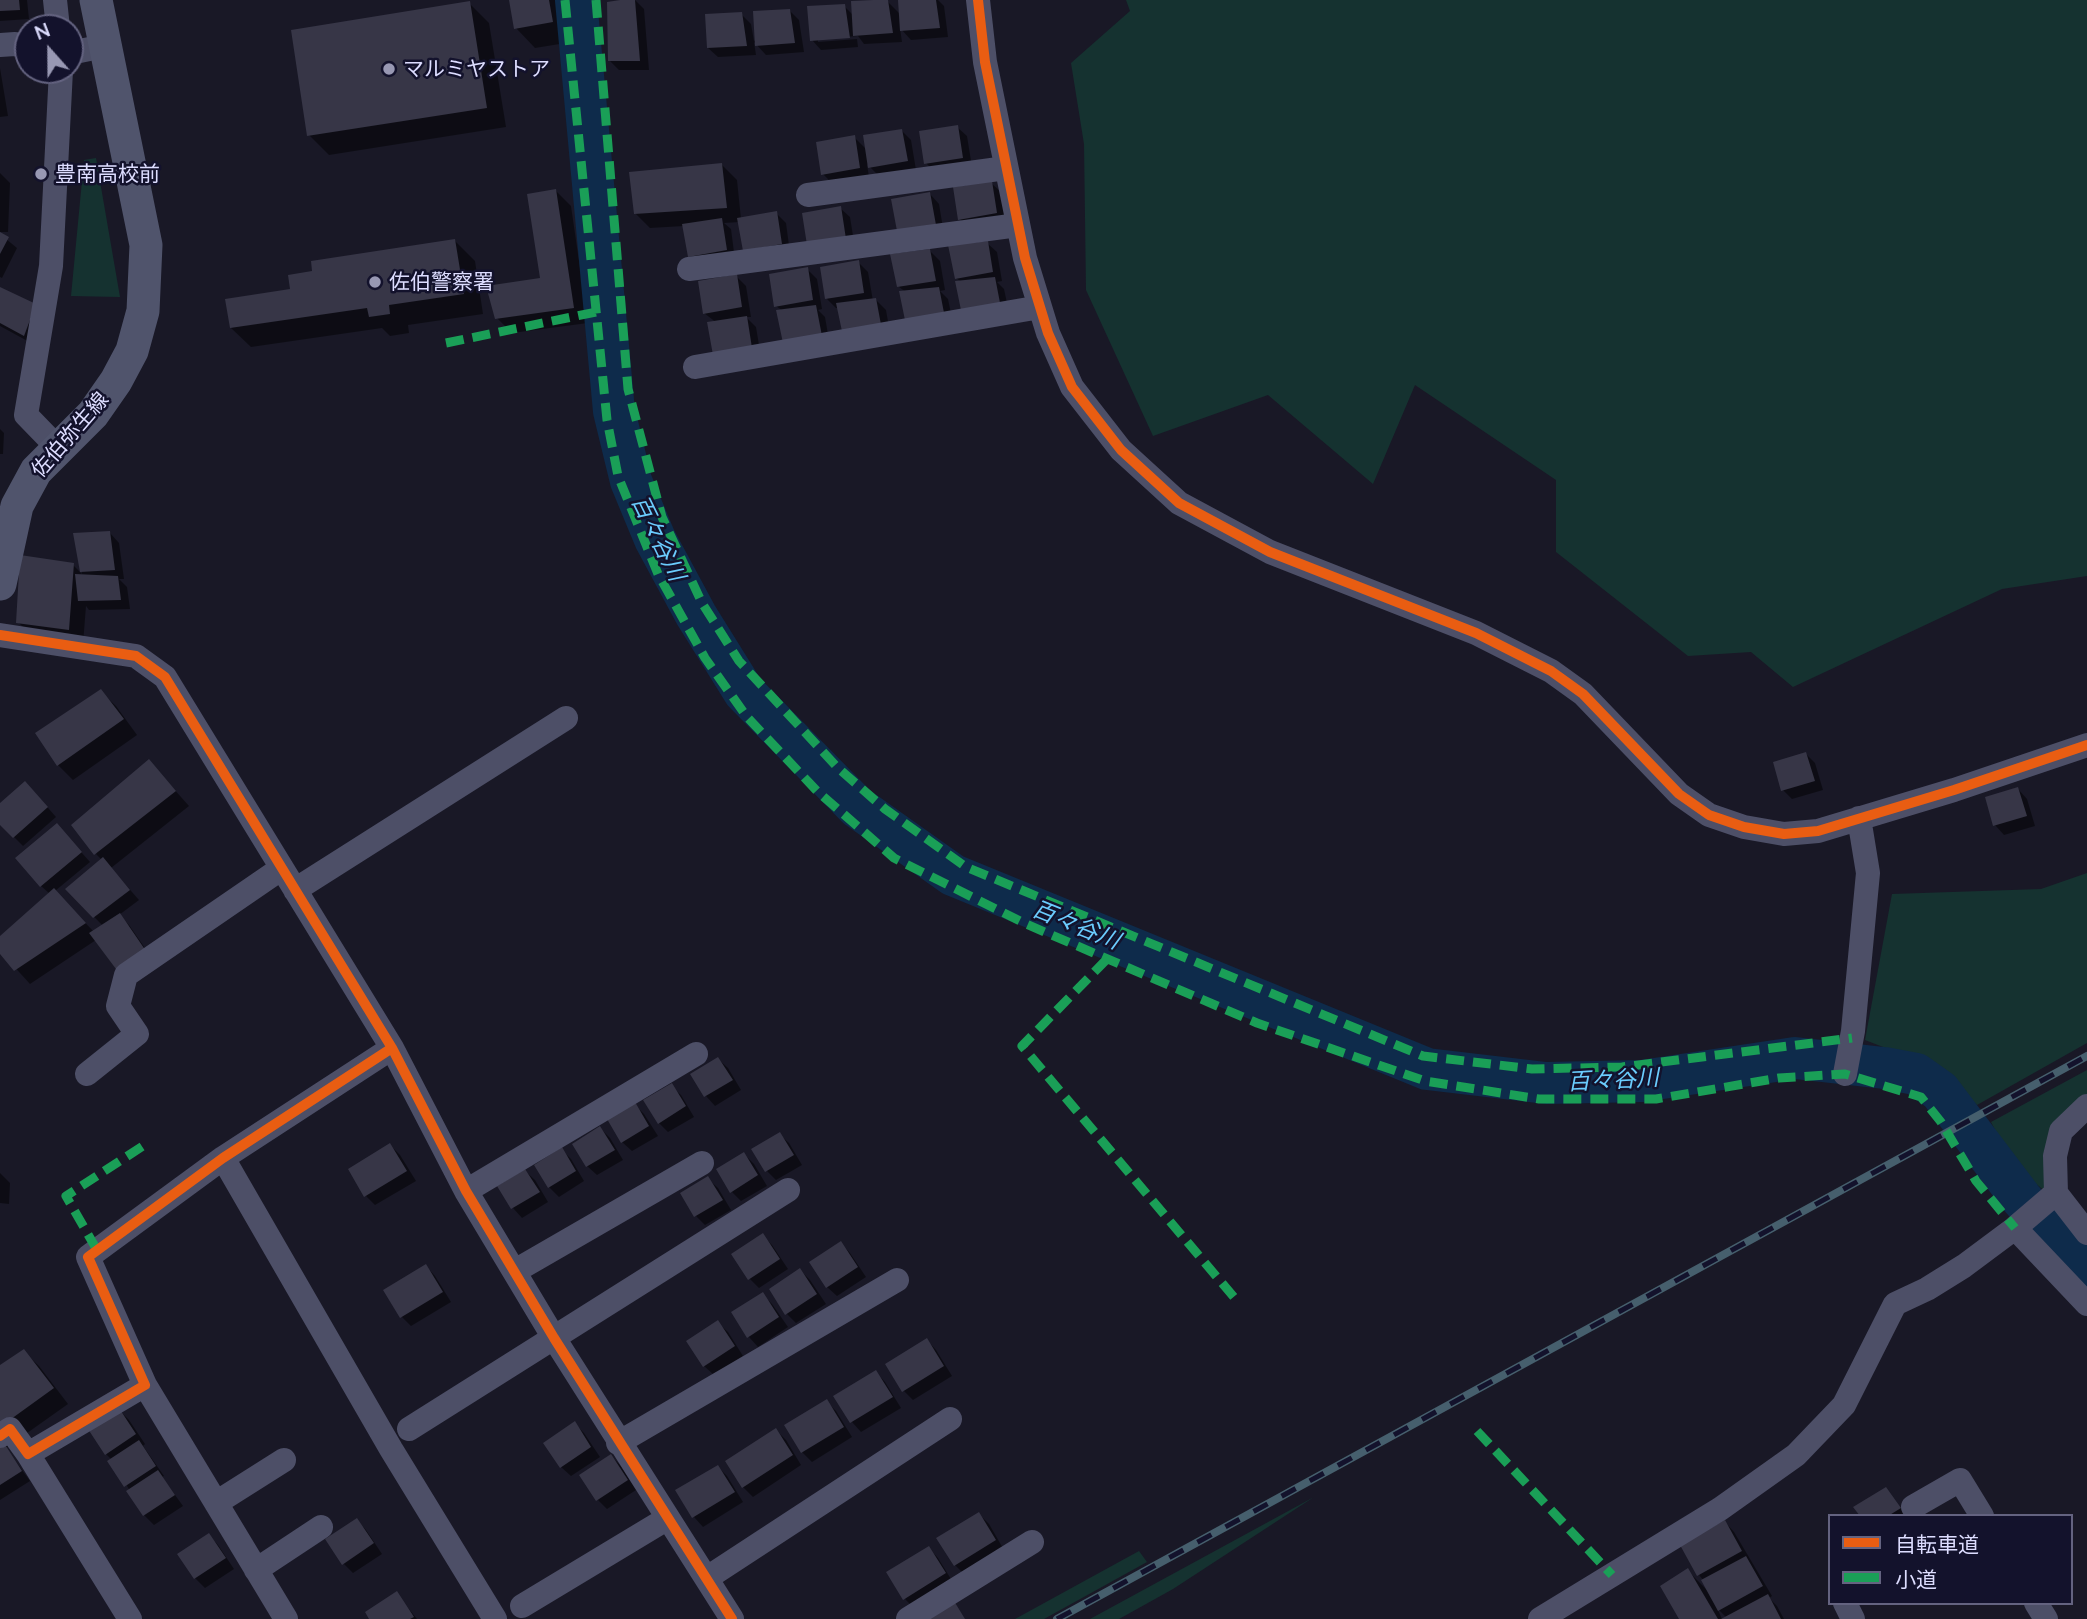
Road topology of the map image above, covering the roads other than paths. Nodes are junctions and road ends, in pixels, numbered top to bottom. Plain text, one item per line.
1 (96, 0) edge
2 (978, 0) edge
3 (104, 46) junction
4 (84, 50) edge
5 (60, 84) edge
6 (1006, 168) junction
7 (808, 195) dead end
8 (1018, 225) junction
9 (690, 269) dead end
10 (1040, 307) junction
11 (695, 367) dead end
12 (58, 448) junction
13 (0, 584) edge
14 (0, 635) edge
15 (566, 718) dead end
16 (2087, 745) edge
17 (1859, 818) junction
18 (282, 868) junction
19 (295, 890) junction
20 (392, 1048) junction
21 (696, 1054) dead end
22 (87, 1074) dead end
23 (1845, 1074) dead end
24 (2087, 1106) edge
25 (223, 1158) junction
26 (702, 1163) dead end
27 (788, 1190) dead end
28 (466, 1191) junction
29 (2056, 1193) junction
30 (2015, 1228) junction
31 (2087, 1233) edge
32 (515, 1271) junction
33 (897, 1280) dead end
34 (2087, 1304) edge
35 (554, 1338) junction
36 (145, 1385) junction
37 (950, 1419) dead end
38 (409, 1429) dead end
39 (0, 1436) edge
40 (618, 1443) junction
41 (28, 1454) junction
42 (284, 1461) dead end
43 (216, 1503) junction
44 (1913, 1507) dead end
45 (1981, 1514) edge
46 (668, 1518) junction
47 (321, 1527) dead end
48 (1032, 1542) dead end
49 (256, 1570) junction
50 (707, 1578) junction
51 (522, 1606) dead end
52 (130, 1619) edge
53 (286, 1619) edge
54 (495, 1619) edge
55 (732, 1619) edge
56 (908, 1619) edge
57 (1540, 1619) edge

1 - 3 main road, 佐伯弥生線
2 - 6 street
3 - 4 street
3 - 12 main road, 佐伯弥生線
5 - 12 street
6 - 7 street
6 - 8 street
8 - 9 street
8 - 10 street
10 - 11 street
10 - 17 street
12 - 13 main road, 佐伯弥生線
14 - 18 street
15 - 19 street
16 - 17 street
17 - 23 street
18 - 19 street
18 - 22 street
19 - 20 street
20 - 25 street
20 - 28 street
21 - 28 street
24 - 29 street
25 - 36 street
25 - 54 street
26 - 32 street
27 - 35 street
28 - 32 street
29 - 30 street
29 - 31 street
30 - 34 street
30 - 57 street
32 - 35 street
33 - 40 street
35 - 38 street
35 - 40 street
36 - 41 street
36 - 43 street
37 - 50 street
39 - 41 street
40 - 46 street
41 - 52 street
42 - 43 street
43 - 49 street
44 - 45 street
46 - 50 street
46 - 51 street
47 - 49 street
48 - 56 street
49 - 53 street
50 - 55 street

